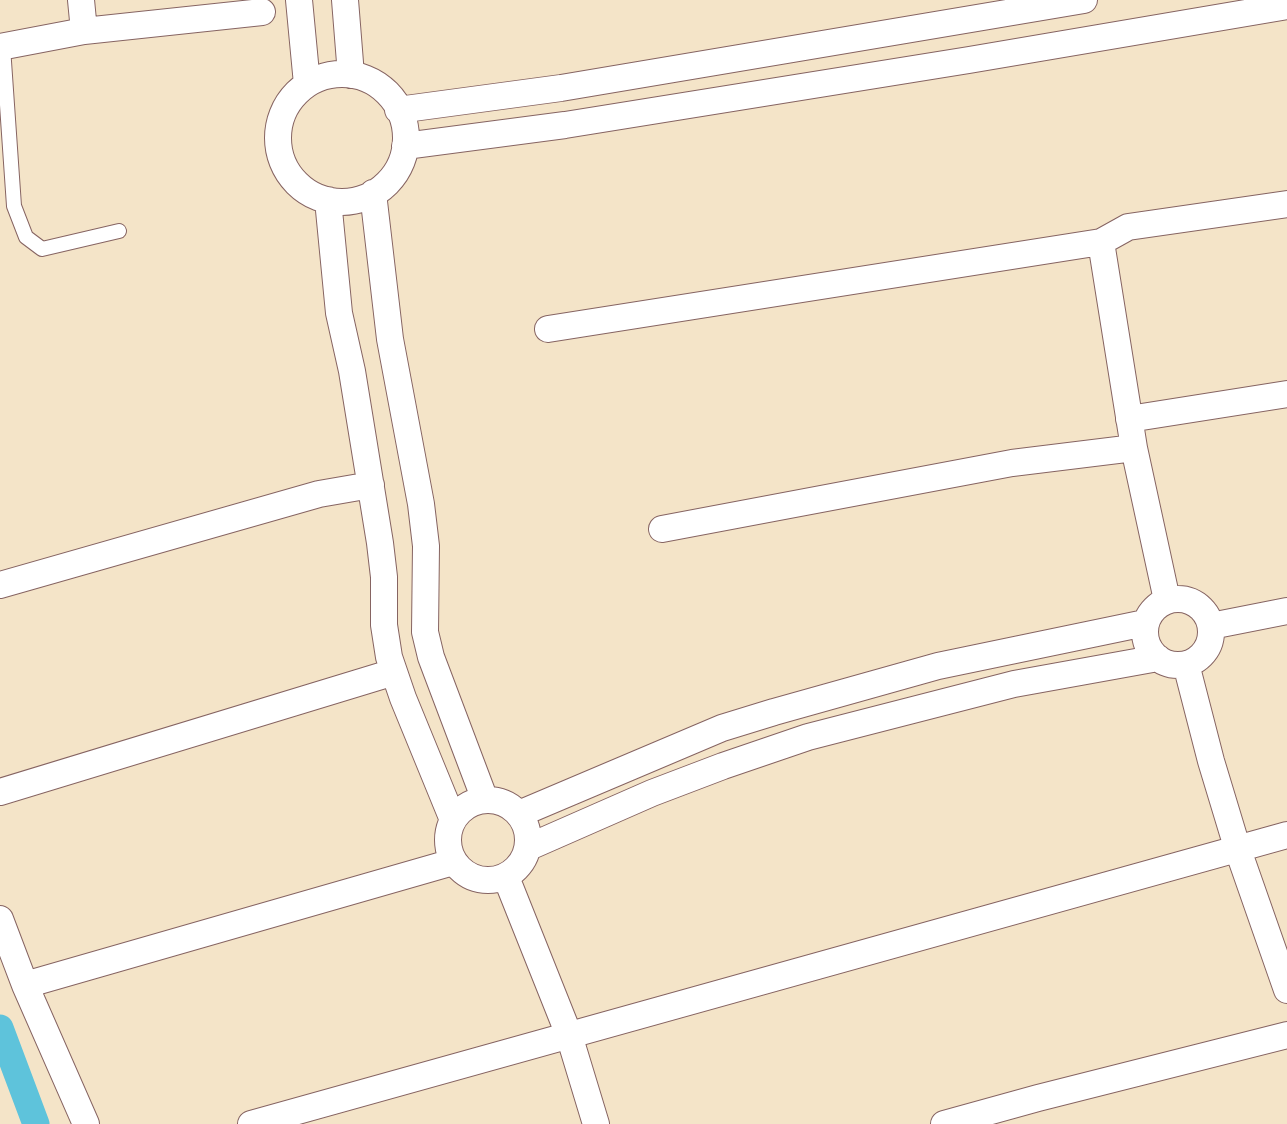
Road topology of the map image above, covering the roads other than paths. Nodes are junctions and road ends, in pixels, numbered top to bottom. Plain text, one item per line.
1 (81, 0) edge
2 (299, 0) edge
3 (345, 0) edge
4 (1084, 0) edge
5 (1287, 6) edge
6 (262, 12) dead end
7 (962, 21) junction
8 (84, 31) junction
9 (1, 47) edge
10 (969, 60) junction
11 (351, 75) junction
12 (307, 84) junction
13 (561, 88) junction
14 (398, 110) junction
15 (565, 125) junction
16 (405, 146) junction
17 (373, 193) junction
18 (328, 200) junction
19 (1287, 204) edge
20 (119, 231) dead end
21 (1101, 242) junction
22 (548, 329) dead end
23 (1287, 394) edge
24 (1129, 419) junction
25 (1134, 448) junction
26 (371, 485) junction
27 (662, 529) dead end
28 (0, 585) edge
29 (1167, 600) junction
30 (1287, 611) edge
31 (1146, 623) junction
32 (1211, 627) junction
33 (1158, 658) junction
34 (1186, 664) junction
35 (394, 672) junction
36 (0, 792) edge
37 (485, 800) junction
38 (519, 814) junction
39 (453, 820) junction
40 (1287, 835) edge
41 (529, 847) junction
42 (1237, 848) junction
43 (453, 861) junction
44 (506, 877) junction
45 (0, 919) edge
46 (25, 985) junction
47 (1287, 990) edge
48 (569, 1035) junction
49 (1287, 1035) edge
50 (86, 1124) edge
51 (250, 1124) edge
52 (596, 1124) edge
53 (944, 1124) edge

1 - 8 street
2 - 12 street
3 - 11 street
4 - 7 street
5 - 10 street
6 - 8 street
7 - 10 street
7 - 13 street
8 - 9 street
9 - 20 lane
10 - 15 street
11 - 12 street
11 - 14 street
12 - 18 street
13 - 14 street
13 - 15 street
14 - 16 street
15 - 16 street
16 - 17 street
17 - 18 street
17 - 37 street
18 - 26 street
19 - 21 street
21 - 22 street
21 - 24 street
23 - 24 street
24 - 25 street
25 - 27 street
25 - 29 street
26 - 28 street
26 - 35 street
29 - 31 street
29 - 32 street
30 - 32 street
31 - 33 street
31 - 38 street
32 - 34 street
33 - 34 street
33 - 41 street
34 - 42 street
35 - 36 street
35 - 39 street
37 - 38 street
37 - 39 street
38 - 41 street
39 - 43 street
40 - 42 street
41 - 44 street
42 - 47 street
42 - 48 street
43 - 44 street
43 - 46 street
44 - 48 street
45 - 46 street
46 - 50 street
48 - 51 street
48 - 52 street
49 - 53 street

